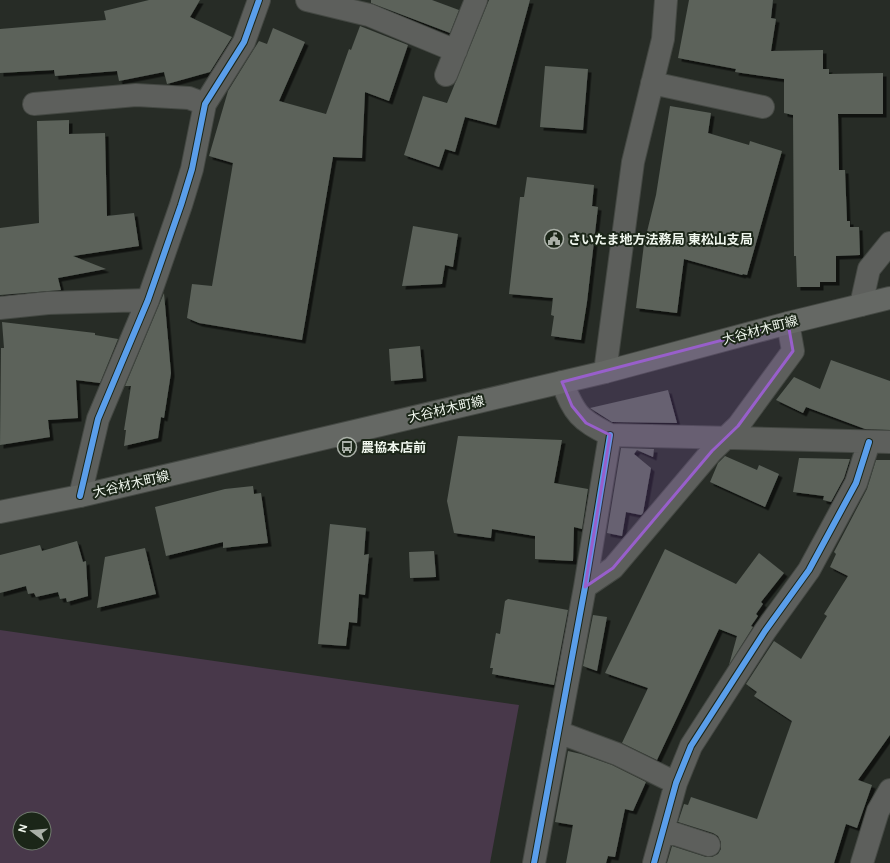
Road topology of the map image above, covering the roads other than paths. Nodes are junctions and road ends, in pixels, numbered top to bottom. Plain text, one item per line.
1 (259, 0) edge
2 (307, 0) edge
3 (476, 0) edge
4 (666, 0) edge
5 (456, 52) junction
6 (446, 75) dead end
7 (652, 83) junction
8 (34, 104) dead end
9 (205, 104) junction
10 (763, 107) dead end
11 (890, 243) edge
12 (890, 298) edge
13 (148, 300) junction
14 (861, 305) junction
15 (0, 308) edge
16 (788, 323) junction
17 (605, 372) junction
18 (562, 382) junction
19 (610, 435) junction
20 (724, 439) junction
21 (869, 442) junction
22 (890, 442) edge
23 (80, 496) junction
24 (0, 512) edge
25 (585, 587) junction
26 (558, 732) junction
27 (676, 783) junction
28 (890, 790) edge
29 (664, 830) junction
30 (709, 845) dead end
31 (534, 863) edge
32 (654, 863) edge
33 (862, 863) edge

1 - 9 street
2 - 5 street
3 - 5 street
4 - 7 street
5 - 6 street
7 - 10 street
7 - 17 street
8 - 9 street
9 - 13 street
11 - 14 street
12 - 14 main road, 大谷材木町線
13 - 15 street
13 - 23 street
14 - 16 main road, 大谷材木町線
16 - 17 main road, 大谷材木町線
16 - 20 street
17 - 18 main road, 大谷材木町線
18 - 19 street
18 - 23 main road, 大谷材木町線
19 - 20 street
19 - 25 street
20 - 21 street
20 - 25 street
21 - 22 street
21 - 27 street
23 - 24 main road, 大谷材木町線
25 - 26 street
26 - 27 street
26 - 31 street
27 - 29 street
28 - 33 street
29 - 30 street
29 - 32 street

